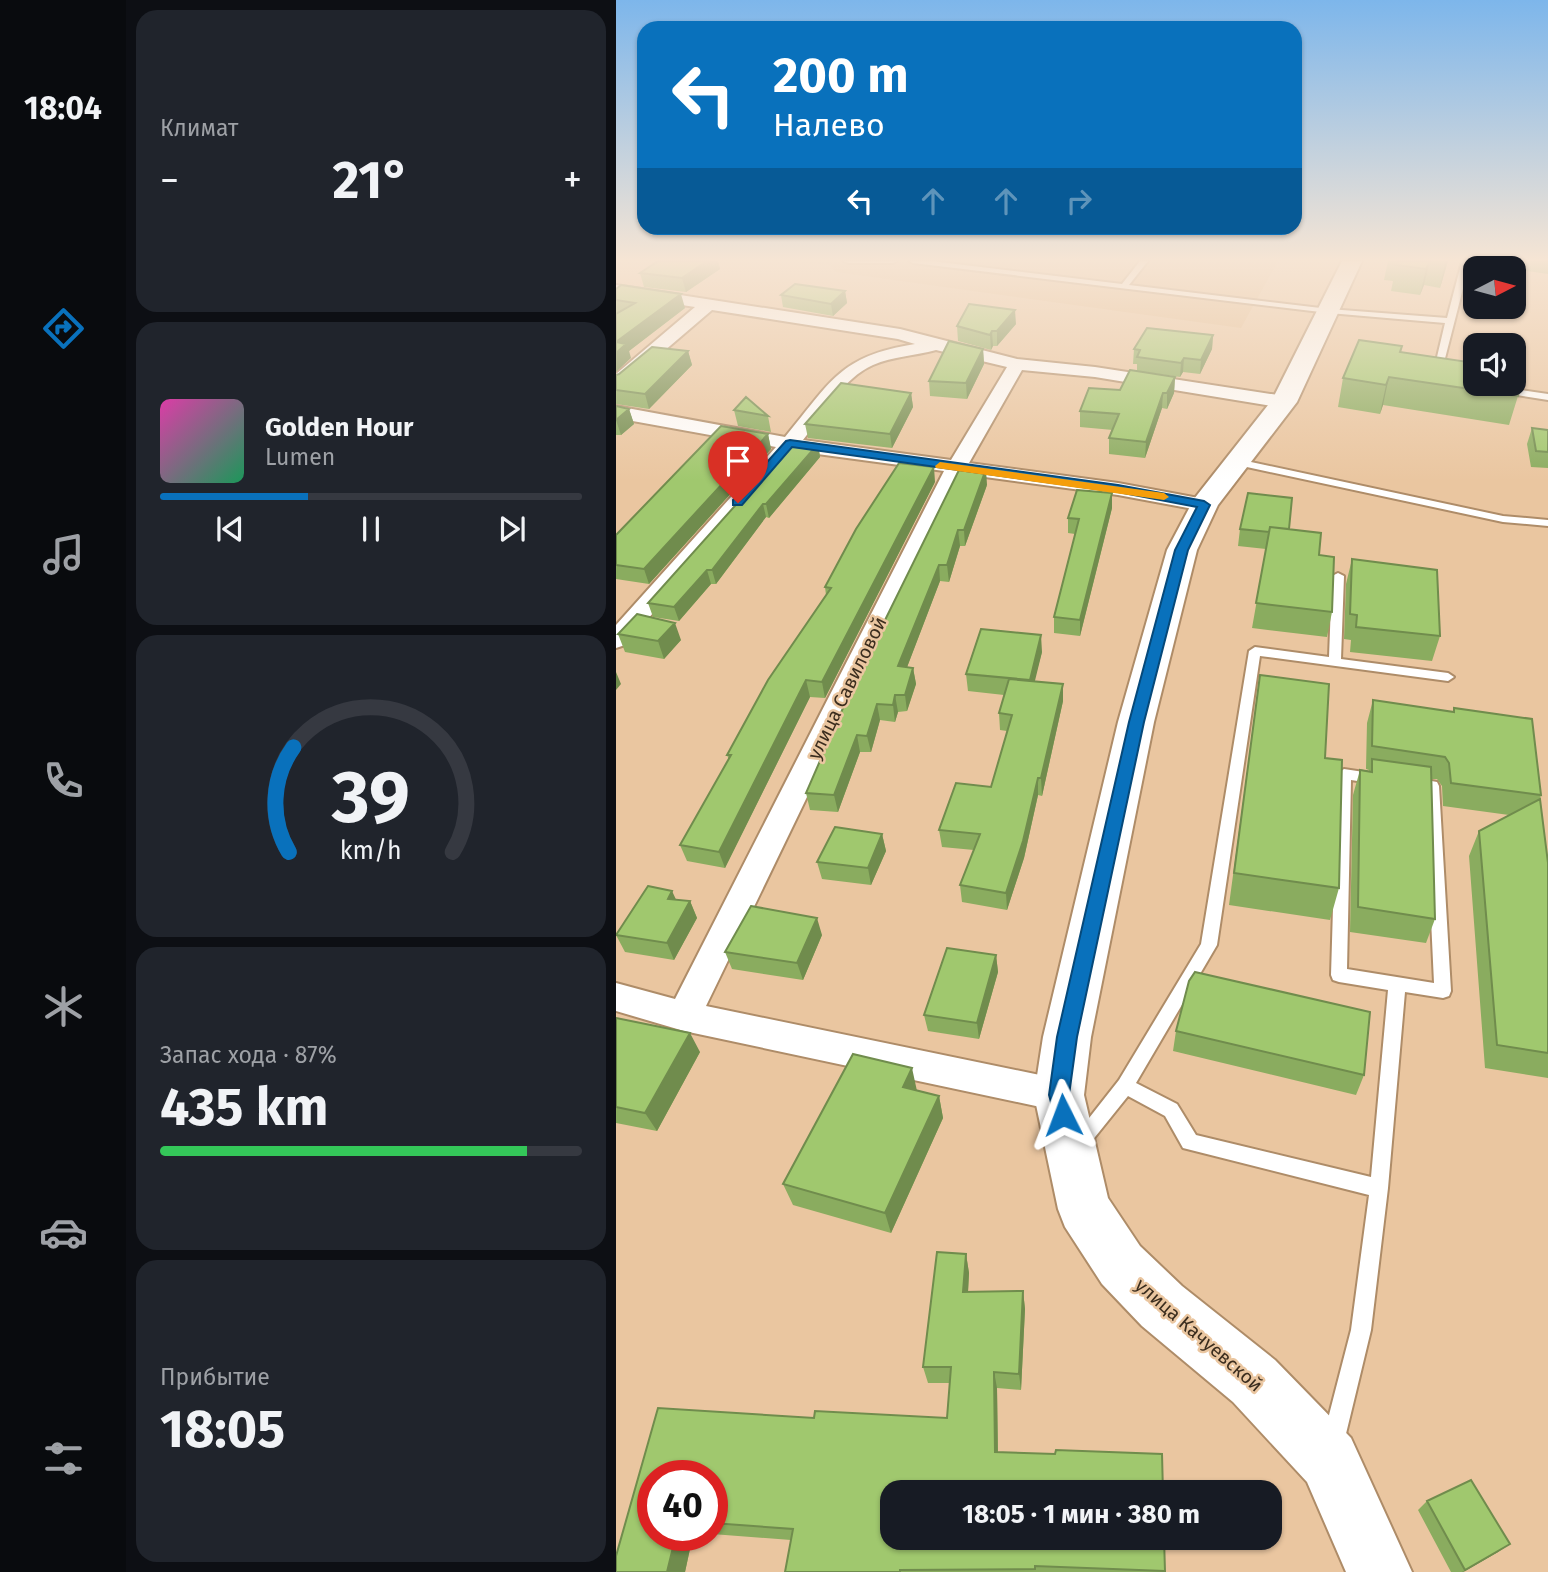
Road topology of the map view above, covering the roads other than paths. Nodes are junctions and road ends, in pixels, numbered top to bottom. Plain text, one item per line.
1 (673, 334) edge
2 (901, 334) edge
3 (1317, 334) edge
4 (1447, 334) edge
5 (939, 346) junction
6 (1017, 365) junction
7 (1448, 382) edge
8 (616, 383) edge
9 (1526, 394) edge
10 (1548, 397) edge
11 (1284, 402) junction
12 (616, 412) edge
13 (790, 444) junction
14 (1237, 462) junction
15 (956, 468) junction
16 (1204, 505) junction
17 (1548, 523) edge
18 (1338, 576) dead end
19 (616, 640) edge
20 (1335, 662) junction
21 (1448, 677) dead end
22 (1397, 984) junction
23 (616, 997) edge
24 (684, 1016) junction
25 (1125, 1086) junction
26 (1059, 1095) junction
27 (1070, 1153) junction
28 (1378, 1188) junction
29 (1329, 1461) junction
30 (1379, 1572) edge

1 - 8 street
2 - 5 street
3 - 11 street, улица Качуевской
4 - 7 lane
5 - 6 street
5 - 13 street
6 - 11 street
6 - 15 street, улица Савиловой
9 - 10 lane
11 - 14 street, улица Качуевской
12 - 13 street
13 - 15 street
13 - 19 street
14 - 16 street, улица Качуевской
14 - 17 lane
15 - 16 street
15 - 24 street, улица Савиловой
16 - 26 street, улица Качуевской
18 - 20 lane
20 - 21 lane
20 - 25 lane
22 - 22 lane
22 - 28 lane
23 - 24 street
24 - 26 street
25 - 27 lane
25 - 28 lane
26 - 27 street, улица Качуевской
27 - 29 street, улица Качуевской
28 - 29 lane
29 - 30 street, улица Качуевской

